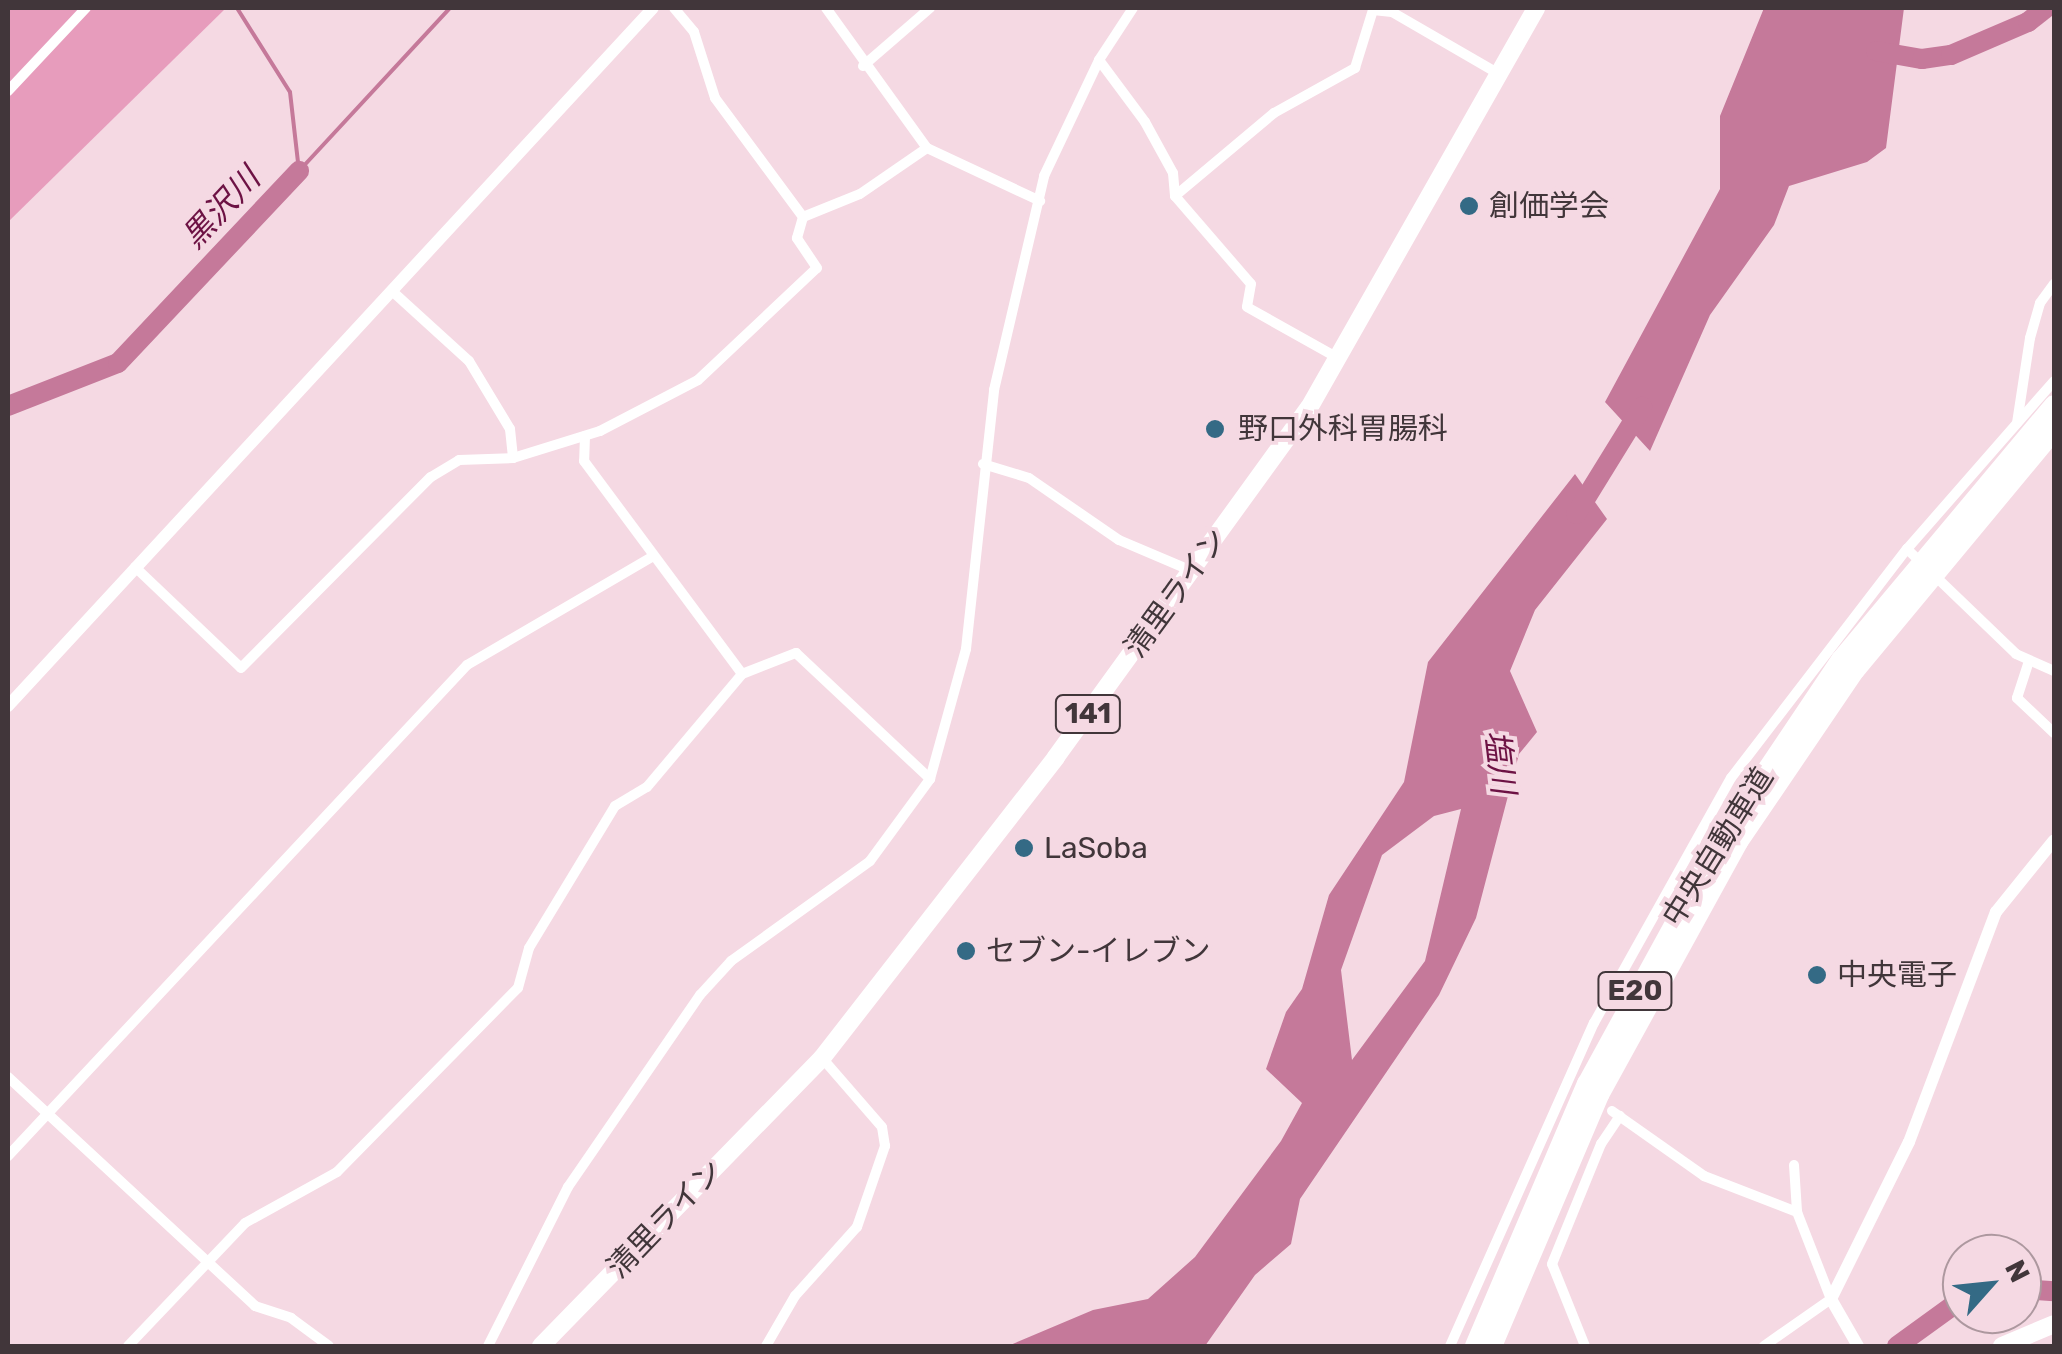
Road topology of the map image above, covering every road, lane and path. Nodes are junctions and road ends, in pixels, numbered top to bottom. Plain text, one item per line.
1 (86, 8) edge
2 (653, 8) edge
3 (674, 8) edge
4 (826, 8) edge
5 (930, 8) edge
6 (1134, 8) edge
7 (1536, 8) edge
8 (1099, 60) junction
9 (863, 66) junction
10 (1498, 74) junction
11 (8, 92) edge
12 (927, 148) junction
13 (1174, 196) junction
14 (1040, 201) junction
15 (803, 218) junction
16 (2054, 284) edge
17 (392, 291) junction
18 (1338, 358) junction
19 (2054, 382) edge
20 (2054, 405) edge
21 (2017, 424) junction
22 (2054, 430) edge
23 (586, 436) junction
24 (513, 458) junction
25 (983, 464) junction
26 (1910, 552) junction
27 (652, 556) junction
28 (135, 567) junction
29 (1193, 571) junction
30 (2029, 661) junction
31 (2054, 671) edge
32 (742, 674) junction
33 (8, 706) edge
34 (2054, 732) edge
35 (930, 779) junction
36 (2054, 840) edge
37 (822, 1058) junction
38 (8, 1077) edge
39 (50, 1116) junction
40 (8, 1156) edge
41 (1794, 1165) dead end
42 (1797, 1212) junction
43 (208, 1259) junction
44 (1831, 1299) junction
45 (2054, 1324) edge
46 (2032, 1339) edge
47 (128, 1346) edge
48 (329, 1346) edge
49 (488, 1346) edge
50 (540, 1346) edge
51 (766, 1346) edge
52 (1450, 1346) edge
53 (1475, 1346) edge
54 (1492, 1346) edge
55 (1586, 1346) edge
56 (1764, 1346) edge
57 (1858, 1346) edge
58 (2002, 1346) edge

1 - 11 street
2 - 17 street
3 - 15 street
4 - 9 street
5 - 9 street
6 - 8 street
7 - 10 main road, 清里ライン / 141
8 - 13 street
8 - 14 street
9 - 12 street
10 - 13 street
10 - 18 main road, 清里ライン / 141
12 - 14 street
12 - 15 street
13 - 18 street
14 - 25 street
15 - 23 street
16 - 21 street
17 - 24 street
17 - 28 street
18 - 29 main road, 清里ライン / 141
19 - 21 street
20 - 53 highway, 中央自動車道 / E20
21 - 26 street
22 - 54 highway, 中央自動車道 / E20
23 - 24 street
23 - 27 street
24 - 28 street
25 - 29 street
25 - 35 street
26 - 30 street
26 - 52 street
27 - 32 street
27 - 39 street
28 - 33 street
29 - 37 main road, 清里ライン / 141
30 - 31 street
30 - 34 street
32 - 35 street
32 - 43 street
35 - 49 street
36 - 44 street
37 - 50 main road, 清里ライン / 141
37 - 51 street
38 - 39 street
39 - 40 street
39 - 43 street
41 - 42 street
42 - 44 street
42 - 55 street
43 - 47 street
43 - 48 street
44 - 56 street
44 - 57 street
45 - 46 main road
46 - 58 main road

